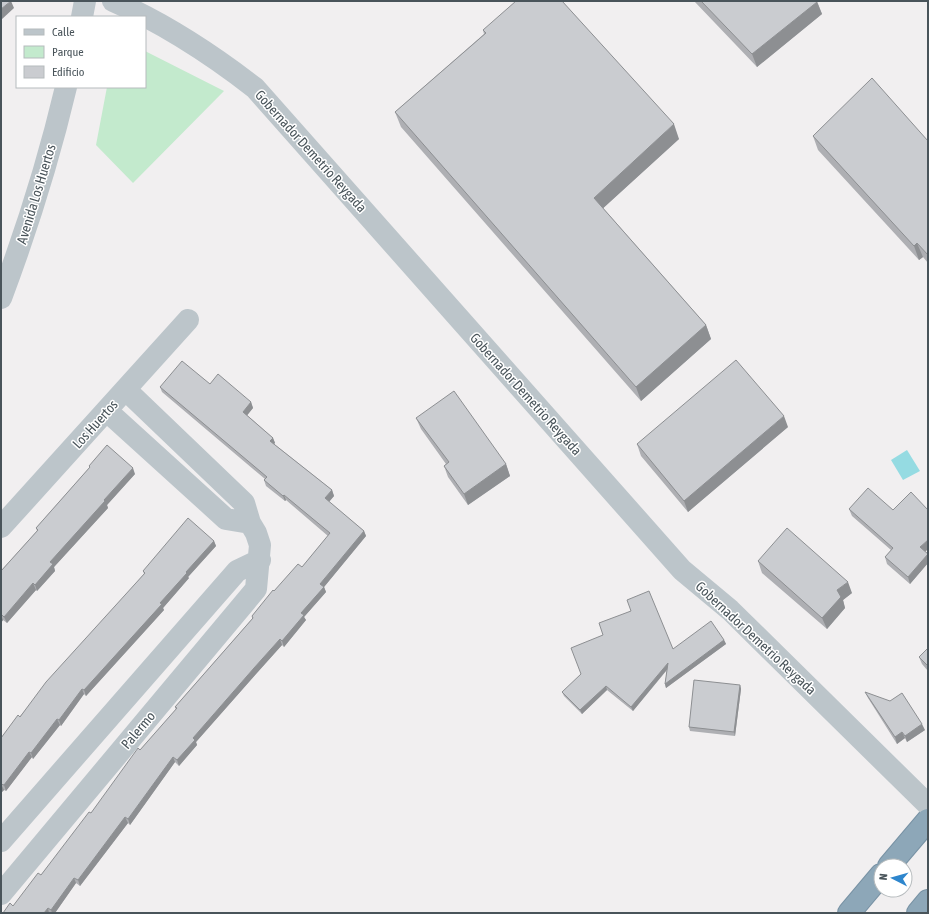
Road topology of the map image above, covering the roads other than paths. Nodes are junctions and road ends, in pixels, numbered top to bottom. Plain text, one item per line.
1 (85, 1) edge
2 (112, 1) edge
3 (82, 16) edge
4 (142, 16) edge
5 (146, 18) edge
6 (66, 88) edge
7 (1, 298) edge
8 (188, 320) dead end
9 (126, 390) junction
10 (107, 411) junction
11 (250, 523) junction
12 (1, 527) edge
13 (260, 560) junction
14 (928, 805) edge
15 (928, 820) edge
16 (1, 840) edge
17 (896, 858) edge
18 (873, 884) edge
19 (1, 894) edge
20 (928, 901) edge
21 (849, 913) edge
22 (918, 913) edge

1 - 3 street
2 - 4 street, Gobernador Demetrio Reygada
5 - 14 street, Gobernador Demetrio Reygada
6 - 7 street, Avenida Los Huertos
8 - 9 street, Los Huertos
9 - 10 street, Los Huertos
9 - 11 street, Palermo
10 - 11 street
10 - 12 street, Los Huertos
11 - 13 street, Palermo
13 - 16 street
13 - 19 street, Palermo
15 - 17 highway
18 - 21 highway
20 - 22 highway

